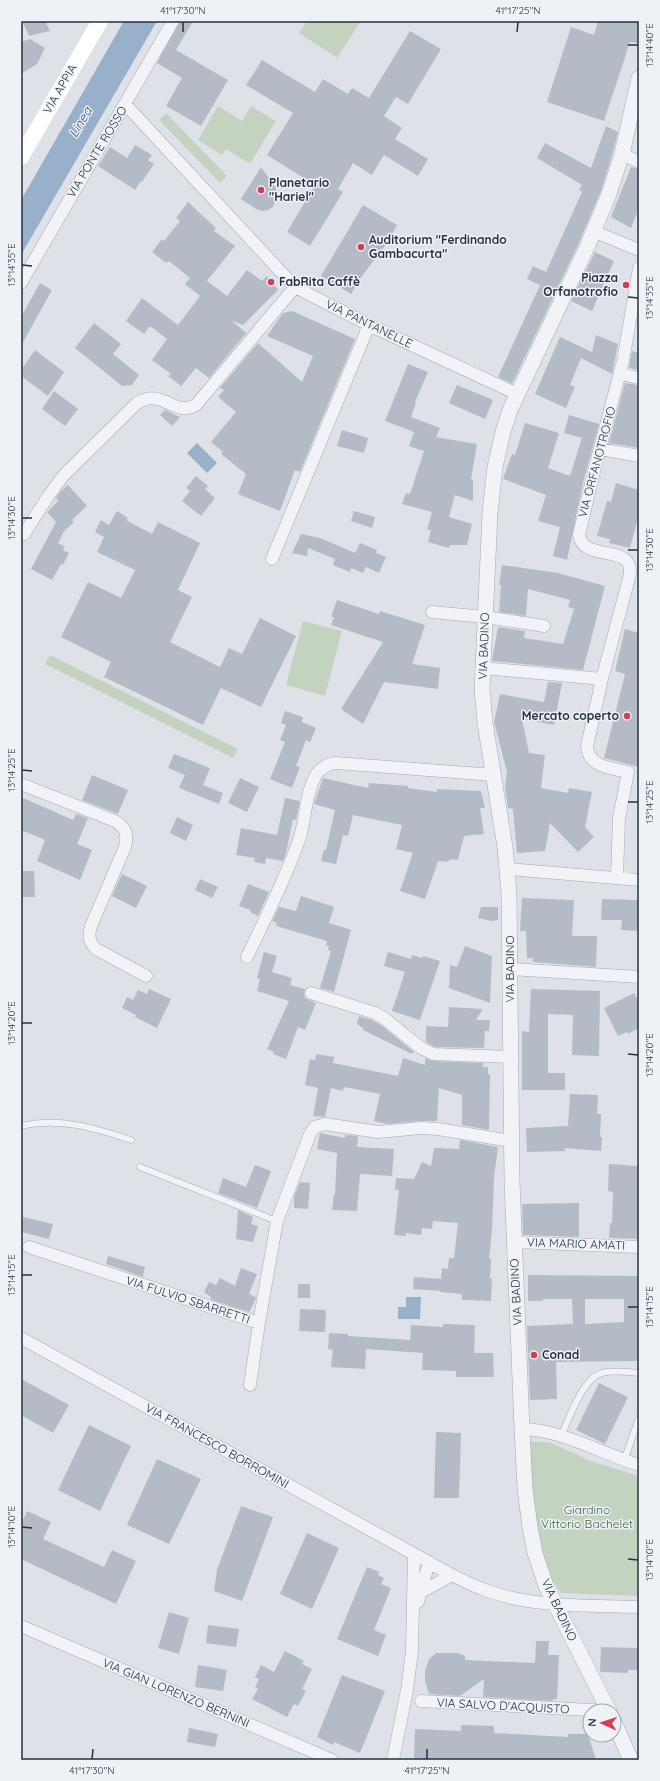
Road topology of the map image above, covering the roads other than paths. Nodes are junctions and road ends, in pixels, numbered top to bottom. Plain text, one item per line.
1 (100, 21) edge
2 (173, 21) edge
3 (639, 78) edge
4 (126, 105) junction
5 (622, 154) junction
6 (21, 156) edge
7 (639, 162) edge
8 (593, 231) junction
9 (639, 250) edge
10 (639, 268) edge
11 (21, 283) edge
12 (295, 286) junction
13 (370, 325) junction
14 (620, 374) junction
15 (639, 378) edge
16 (517, 394) junction
17 (600, 449) junction
18 (639, 456) edge
19 (24, 534) dead end
20 (272, 559) dead end
21 (432, 612) dead end
22 (485, 617) junction
23 (544, 626) dead end
24 (483, 668) junction
25 (602, 679) junction
26 (494, 775) junction
27 (21, 784) edge
28 (507, 869) junction
29 (617, 877) junction
30 (639, 880) edge
31 (247, 958) dead end
32 (510, 969) junction
33 (146, 976) dead end
34 (639, 977) edge
35 (311, 993) dead end
36 (510, 1057) junction
37 (21, 1126) edge
38 (131, 1140) dead end
39 (511, 1141) junction
40 (140, 1167) dead end
41 (277, 1221) junction
42 (514, 1242) junction
43 (639, 1246) edge
44 (29, 1247) dead end
45 (259, 1323) junction
46 (21, 1338) edge
47 (639, 1373) edge
48 (250, 1384) dead end
49 (639, 1418) edge
50 (522, 1429) junction
51 (561, 1436) junction
52 (624, 1461) junction
53 (639, 1465) edge
54 (414, 1554) junction
55 (429, 1562) junction
56 (452, 1575) junction
57 (421, 1592) junction
58 (554, 1604) junction
59 (639, 1607) edge
60 (413, 1619) junction
61 (21, 1626) edge
62 (421, 1701) dead end
63 (605, 1703) edge
64 (582, 1710) edge
65 (622, 1740) edge
66 (332, 1760) edge
67 (393, 1760) edge
68 (631, 1760) edge

1 - 6 main road, VIA APPIA
2 - 4 street, VIA PONTE ROSSO
3 - 5 street, VIA BADINO
4 - 11 street, VIA PONTE ROSSO
4 - 12 street, VIA PANTANELLE
5 - 7 street
5 - 8 street, VIA BADINO
8 - 9 street
8 - 16 street, VIA BADINO
10 - 14 street, VIA ORFANOTROFIO
12 - 13 street, VIA PANTANELLE
12 - 19 street
13 - 16 street, VIA PANTANELLE
13 - 20 street
14 - 15 street
14 - 17 street, VIA ORFANOTROFIO
16 - 22 street, VIA BADINO
17 - 18 street
17 - 25 street, VIA ORFANOTROFIO
21 - 22 street
22 - 23 street
22 - 24 street, VIA BADINO
24 - 25 street
24 - 26 street, VIA BADINO
25 - 29 street
26 - 28 street, VIA BADINO
26 - 31 street
27 - 33 street
28 - 29 street
28 - 32 street, VIA BADINO
29 - 30 street
32 - 34 street
32 - 36 street, VIA BADINO
35 - 36 street
36 - 39 street, VIA BADINO
37 - 38 lane
39 - 41 street, VIA FULVIO SBARRETTI
39 - 42 street, VIA BADINO
40 - 41 lane
41 - 45 street, VIA FULVIO SBARRETTI
42 - 43 street, VIA MARIO AMATI
42 - 50 street, VIA BADINO
44 - 45 street, VIA FULVIO SBARRETTI
45 - 48 street
46 - 54 street, VIA FRANCESCO BORROMINI
47 - 51 lane
49 - 52 lane
50 - 51 street
50 - 58 street, VIA BADINO
51 - 52 street
52 - 53 street
54 - 55 street, VIA FRANCESCO BORROMINI
54 - 60 street
55 - 56 street, VIA FRANCESCO BORROMINI
55 - 57 street
56 - 57 street
56 - 58 street, VIA FRANCESCO BORROMINI
57 - 60 street
58 - 59 street, VIA FRANCESCO BORROMINI
58 - 63 street, VIA BADINO
60 - 67 street
61 - 66 street, VIA GIAN LORENZO BERNINI
62 - 64 street, VIA SALVO D'ACQUISTO
65 - 68 street

